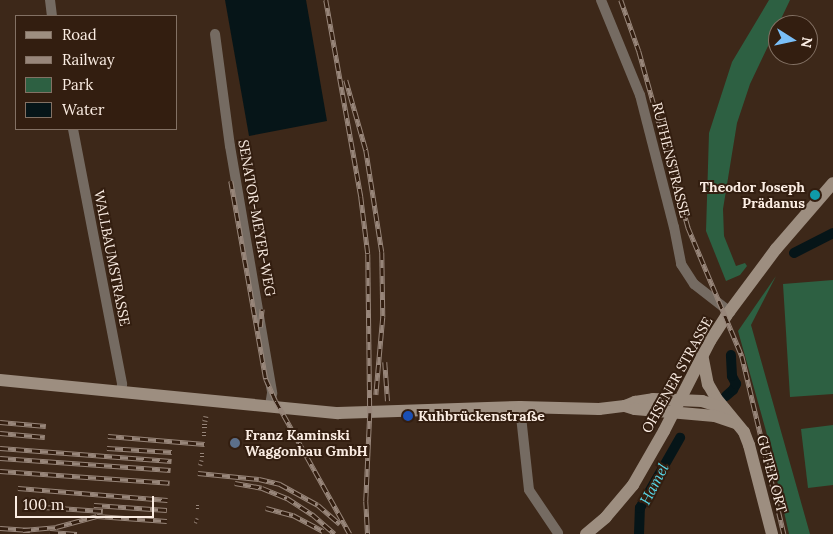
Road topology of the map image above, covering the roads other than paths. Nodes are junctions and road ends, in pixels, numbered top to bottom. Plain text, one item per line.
1 (50, 0) edge
2 (601, 0) edge
3 (52, 15) edge
4 (215, 34) dead end
5 (72, 130) edge
6 (833, 183) edge
7 (730, 312) junction
8 (702, 354) junction
9 (0, 380) edge
10 (121, 392) junction
11 (679, 400) junction
12 (270, 406) junction
13 (624, 406) junction
14 (520, 407) junction
15 (724, 408) junction
16 (673, 412) junction
17 (738, 424) junction
18 (592, 532) edge
19 (558, 533) dead end
20 (772, 534) edge

1 - 3 street
2 - 7 street, RUTHENSTRASSE
4 - 12 street, SENATOR-MEYER-WEG
5 - 10 street, WALLBAUMSTRASSE
6 - 7 main road, OHSENER STRASSE
7 - 8 main road, OHSENER STRASSE
8 - 11 main road, OHSENER STRASSE
8 - 15 main road, GUTER ORT
9 - 10 main road
10 - 12 main road
11 - 13 main road
11 - 15 main road
11 - 16 main road, OHSENER STRASSE
12 - 14 main road
13 - 14 main road
13 - 16 main road
14 - 19 street
15 - 17 main road, GUTER ORT
16 - 17 main road
16 - 18 main road, OHSENER STRASSE
17 - 20 main road, GUTER ORT

